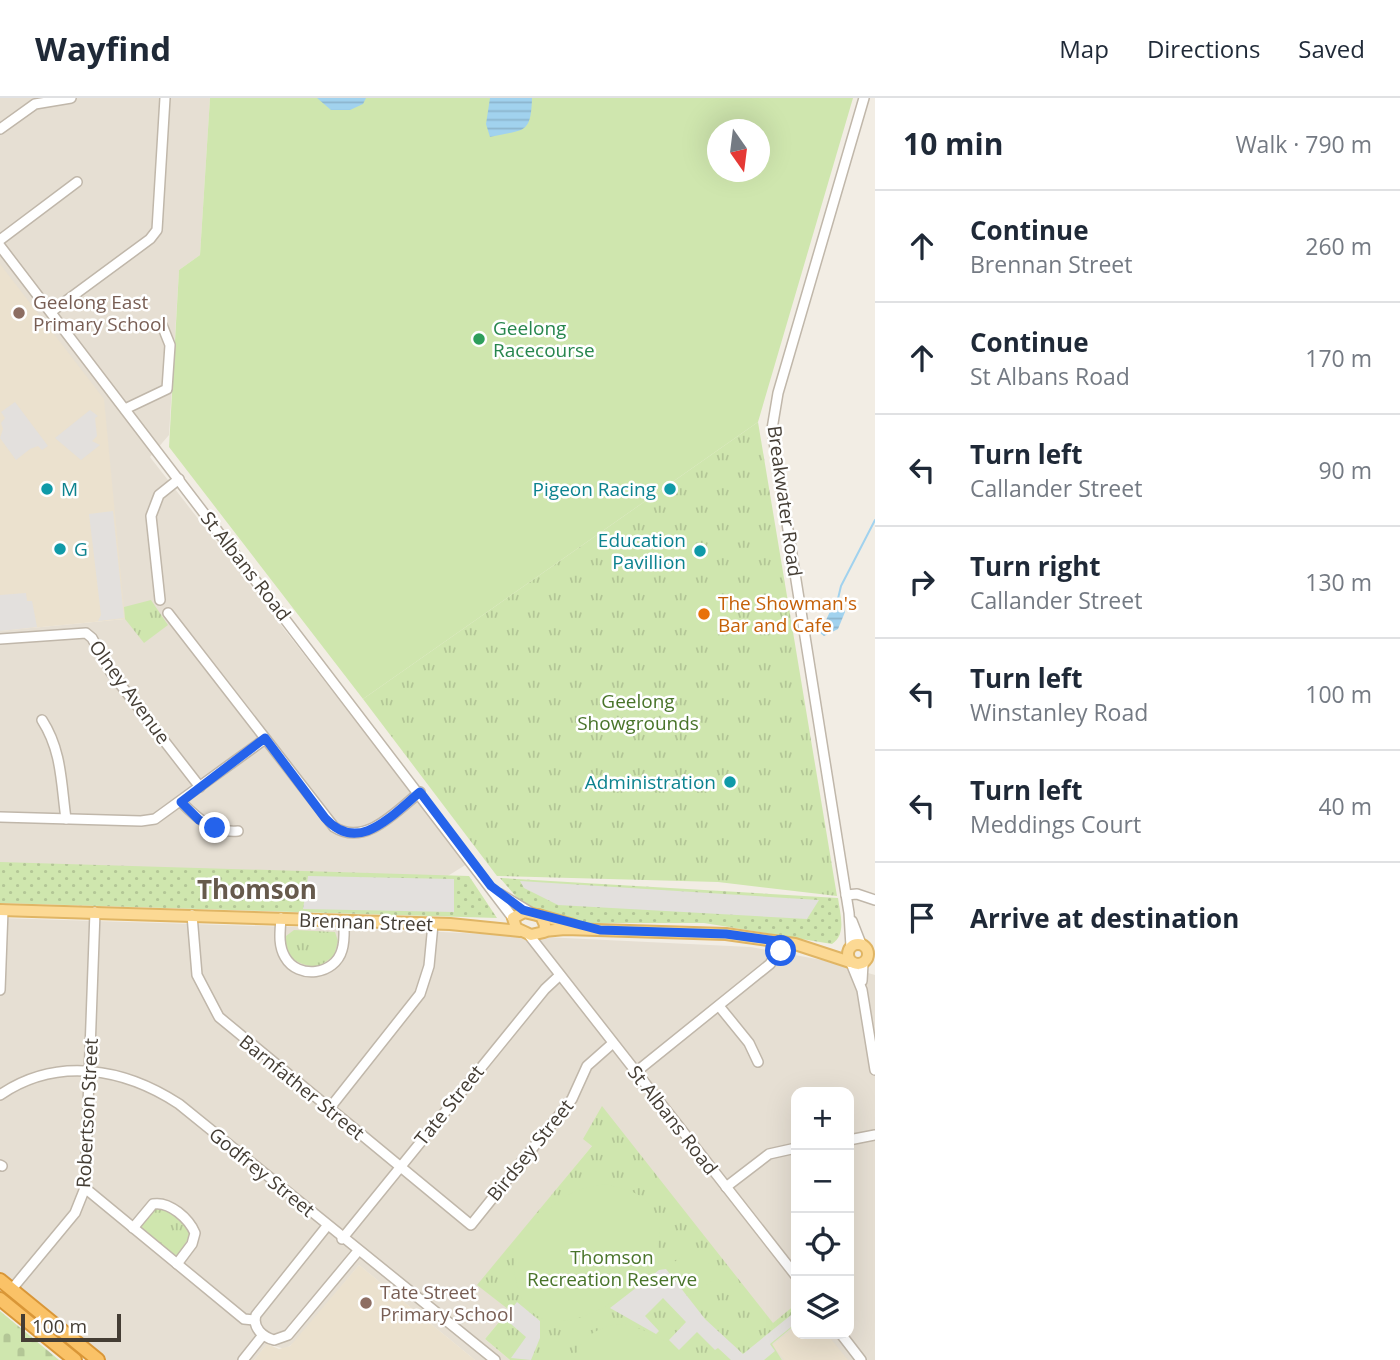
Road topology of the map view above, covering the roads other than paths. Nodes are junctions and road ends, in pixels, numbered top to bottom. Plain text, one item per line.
1 (71, 98) edge
2 (165, 98) edge
3 (864, 98) edge
4 (0, 129) edge
5 (77, 182) dead end
6 (0, 240) edge
7 (0, 246) edge
8 (51, 312) junction
9 (162, 325) dead end
10 (125, 409) junction
11 (179, 480) junction
12 (160, 600) dead end
13 (168, 613) dead end
14 (0, 639) edge
15 (43, 720) dead end
16 (265, 738) junction
17 (200, 787) junction
18 (420, 792) junction
19 (181, 802) junction
20 (0, 817) edge
21 (66, 819) junction
22 (239, 831) dead end
23 (491, 886) junction
24 (846, 895) junction
25 (875, 900) edge
26 (2, 910) edge
27 (95, 912) junction
28 (533, 913) junction
29 (192, 915) junction
30 (513, 918) junction
31 (281, 919) junction
32 (344, 922) junction
33 (433, 924) junction
34 (480, 926) junction
35 (600, 930) junction
36 (544, 932) junction
37 (524, 933) junction
38 (784, 942) junction
39 (812, 948) junction
40 (861, 948) edge
41 (550, 964) junction
42 (861, 964) edge
43 (560, 975) junction
44 (0, 990) edge
45 (719, 1006) junction
46 (613, 1043) junction
47 (758, 1062) dead end
48 (875, 1070) edge
49 (90, 1071) junction
50 (636, 1072) junction
51 (0, 1095) edge
52 (329, 1109) junction
53 (875, 1135) edge
54 (854, 1139) edge
55 (791, 1149) edge
56 (399, 1167) junction
57 (726, 1187) junction
58 (85, 1188) junction
59 (471, 1225) joint
60 (327, 1226) junction
61 (134, 1228) junction
62 (342, 1239) junction
63 (358, 1251) junction
64 (177, 1264) junction
65 (791, 1270) edge
66 (0, 1280) edge
67 (12, 1289) junction
68 (0, 1299) edge
69 (254, 1320) junction
70 (263, 1335) junction
71 (845, 1339) edge
72 (75, 1360) edge
73 (98, 1360) edge
74 (243, 1360) edge
75 (495, 1360) edge
76 (861, 1360) edge

1 - 4 street
2 - 8 street
3 - 24 street, Breakwater Road
5 - 6 street
7 - 8 street, St Albans Road
8 - 10 street, St Albans Road
9 - 10 street
10 - 11 street, St Albans Road
11 - 12 street
11 - 18 street, St Albans Road
13 - 16 street
14 - 17 street, Olney Avenue
15 - 21 street
16 - 17 street
16 - 18 street
17 - 19 street
18 - 23 street, St Albans Road
19 - 21 street
19 - 22 street
20 - 21 street
23 - 28 street, St Albans Road
23 - 30 street, St Albans Road
24 - 25 street
24 - 40 street, Breakwater Road
26 - 27 main road, Brennan Street
26 - 44 street
27 - 29 main road, Brennan Street
27 - 49 street, Robertson Street
28 - 30 main road, Brennan Street
28 - 35 main road
28 - 36 main road
29 - 31 main road, Brennan Street
29 - 52 street, Barnfather Street
30 - 34 main road, Brennan Street
30 - 37 main road
31 - 32 main road, Brennan Street
31 - 32 street
32 - 33 main road, Brennan Street
33 - 34 main road, Brennan Street
33 - 52 street
34 - 37 main road, Brennan Street
35 - 36 main road
35 - 38 main road
36 - 37 main road, Brennan Street
36 - 41 street
37 - 41 street, St Albans Road
38 - 39 main road
38 - 45 street
39 - 40 main road
39 - 42 main road
40 - 42 main road
40 - 42 main road
41 - 43 street, St Albans Road
42 - 48 street
43 - 46 street, St Albans Road
43 - 56 street, Tate Street
45 - 47 street
45 - 50 street
46 - 50 street, St Albans Road
46 - 59 street, Birdsey Street
49 - 51 street, Godfrey Street
49 - 58 street, Robertson Street
49 - 60 street, Godfrey Street
50 - 57 street, St Albans Road
52 - 56 street, Barnfather Street
53 - 54 street
55 - 57 street
56 - 59 street, Barnfather Street
56 - 62 street, Tate Street
57 - 65 street, St Albans Road
58 - 61 street
58 - 67 street, Robertson Street
60 - 62 street, Godfrey Street
60 - 69 street
61 - 64 street
61 - 64 street
62 - 63 street, Godfrey Street
63 - 70 street
63 - 75 street, Godfrey Street
64 - 69 street
66 - 67 highway
67 - 73 highway
68 - 72 highway
69 - 70 street
70 - 74 street
71 - 76 street

